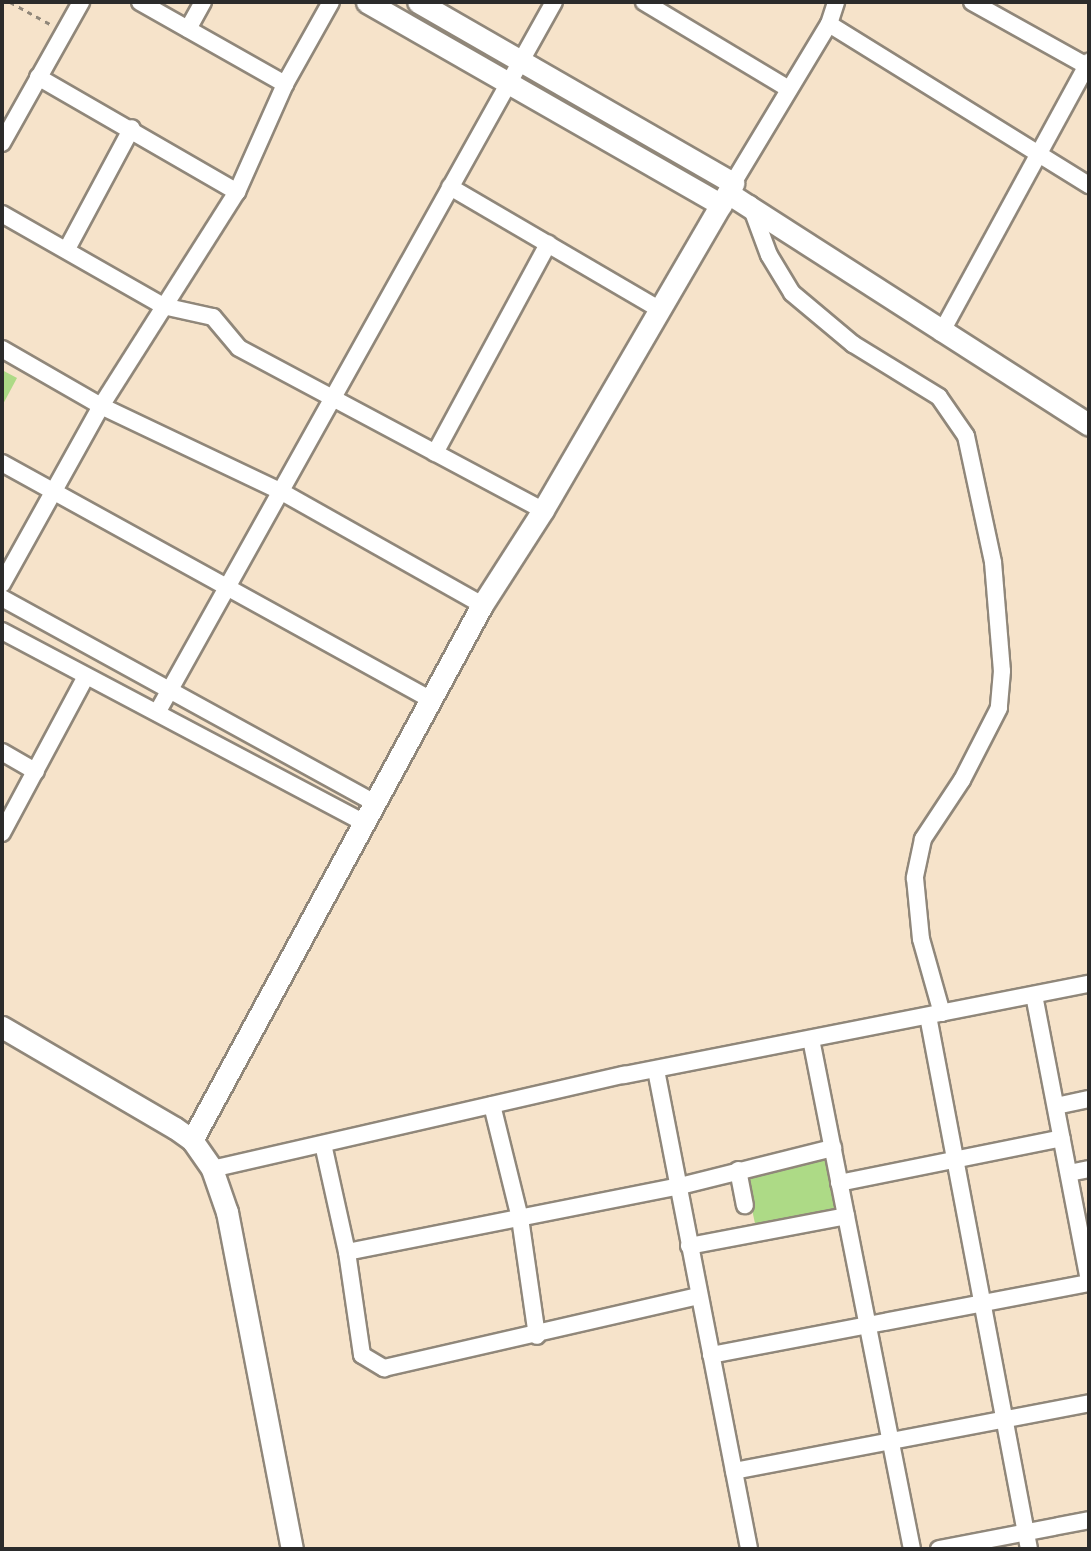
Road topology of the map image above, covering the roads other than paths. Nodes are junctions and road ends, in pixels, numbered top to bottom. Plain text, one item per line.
1 (81, 2) edge
2 (140, 2) edge
3 (202, 2) edge
4 (331, 2) edge
5 (367, 2) edge
6 (418, 2) edge
7 (554, 2) edge
8 (644, 2) edge
9 (836, 2) edge
10 (972, 2) edge
11 (829, 24) junction
12 (188, 29) junction
13 (522, 60) junction
14 (1088, 64) edge
15 (38, 77) junction
16 (510, 82) junction
17 (285, 84) junction
18 (789, 89) junction
19 (132, 128) junction
20 (2, 144) edge
21 (1038, 154) junction
22 (1089, 185) edge
23 (450, 187) junction
24 (237, 192) junction
25 (727, 194) junction
26 (749, 203) junction
27 (2, 214) edge
28 (548, 244) junction
29 (67, 249) junction
30 (163, 306) junction
31 (657, 308) junction
32 (941, 333) junction
33 (2, 349) edge
34 (332, 400) junction
35 (101, 406) junction
36 (1089, 425) edge
37 (435, 453) junction
38 (2, 463) edge
39 (279, 491) junction
40 (55, 492) junction
41 (543, 510) junction
42 (2, 584) edge
43 (226, 587) junction
44 (2, 597) edge
45 (482, 604) junction
46 (2, 631) edge
47 (85, 678) junction
48 (168, 690) junction
49 (431, 699) junction
50 (158, 711) junction
51 (2, 752) edge
52 (36, 772) junction
53 (374, 803) junction
54 (364, 823) junction
55 (2, 833) edge
56 (1089, 984) edge
57 (1034, 995) junction
58 (935, 1015) junction
59 (2, 1027) edge
60 (811, 1039) junction
61 (656, 1070) junction
62 (1089, 1099) edge
63 (492, 1105) junction
64 (1056, 1106) junction
65 (1062, 1138) junction
66 (192, 1140) junction
67 (323, 1143) junction
68 (832, 1149) junction
69 (955, 1160) junction
70 (212, 1169) junction
71 (1089, 1169) edge
72 (738, 1170) junction
73 (1069, 1173) junction
74 (839, 1183) junction
75 (676, 1187) junction
76 (746, 1205) dead end
77 (846, 1216) junction
78 (520, 1218) junction
79 (689, 1246) junction
80 (347, 1252) junction
81 (1089, 1281) edge
82 (699, 1296) junction
83 (982, 1303) junction
84 (867, 1325) junction
85 (537, 1336) junction
86 (711, 1355) junction
87 (1089, 1403) edge
88 (1004, 1419) junction
89 (891, 1441) junction
90 (734, 1471) junction
91 (1089, 1520) edge
92 (1026, 1533) junction
93 (292, 1549) edge
94 (749, 1549) edge
95 (912, 1549) edge
96 (939, 1549) edge
97 (1029, 1549) edge

1 - 15 street
2 - 12 street
3 - 12 street
4 - 17 street
5 - 16 street
6 - 13 street
7 - 13 street
8 - 18 street
9 - 11 street
10 - 14 street
11 - 18 street
11 - 21 street
12 - 17 street
13 - 16 street
13 - 25 street
14 - 21 street
15 - 19 street
15 - 20 street
16 - 23 street
16 - 25 street
17 - 24 street
18 - 25 street
19 - 24 street
19 - 29 street
21 - 22 street
21 - 32 street
23 - 28 street
23 - 34 street
24 - 30 street
25 - 26 street
25 - 31 street
26 - 32 street
26 - 58 street
27 - 29 street
28 - 31 street
28 - 37 street
29 - 30 street
30 - 34 street
30 - 35 street
31 - 41 street
32 - 36 street
33 - 35 street
34 - 37 street
34 - 39 street
35 - 39 street
35 - 40 street
37 - 41 street
38 - 40 street
39 - 43 street
39 - 45 street
40 - 42 street
40 - 43 street
41 - 45 street
43 - 48 street
43 - 49 street
44 - 48 street
45 - 49 street
46 - 47 street
47 - 50 street
47 - 52 street
48 - 50 street
48 - 53 street
49 - 53 street
50 - 54 street
51 - 52 street
52 - 55 street
53 - 54 street
54 - 66 street
56 - 57 street
57 - 58 street
57 - 64 street
58 - 60 street
58 - 69 street
59 - 66 street
60 - 61 street
60 - 68 street
61 - 63 street
61 - 75 street
62 - 64 street
63 - 67 street
63 - 78 street
64 - 65 street
65 - 69 street
65 - 73 street
66 - 70 street
67 - 70 street
67 - 80 street
68 - 72 street
68 - 74 street
69 - 74 street
69 - 83 street
70 - 93 street
71 - 73 street
72 - 75 street
72 - 76 street
73 - 81 street
74 - 77 street
75 - 78 street
75 - 79 street
77 - 79 street
77 - 84 street
78 - 80 street
78 - 85 street
79 - 82 street
80 - 85 street
81 - 83 street
82 - 85 street
82 - 86 street
83 - 84 street
83 - 88 street
84 - 86 street
84 - 89 street
86 - 90 street
87 - 88 street
88 - 89 street
88 - 92 street
89 - 90 street
89 - 95 street
90 - 94 street
91 - 92 street
92 - 96 street
92 - 97 street

